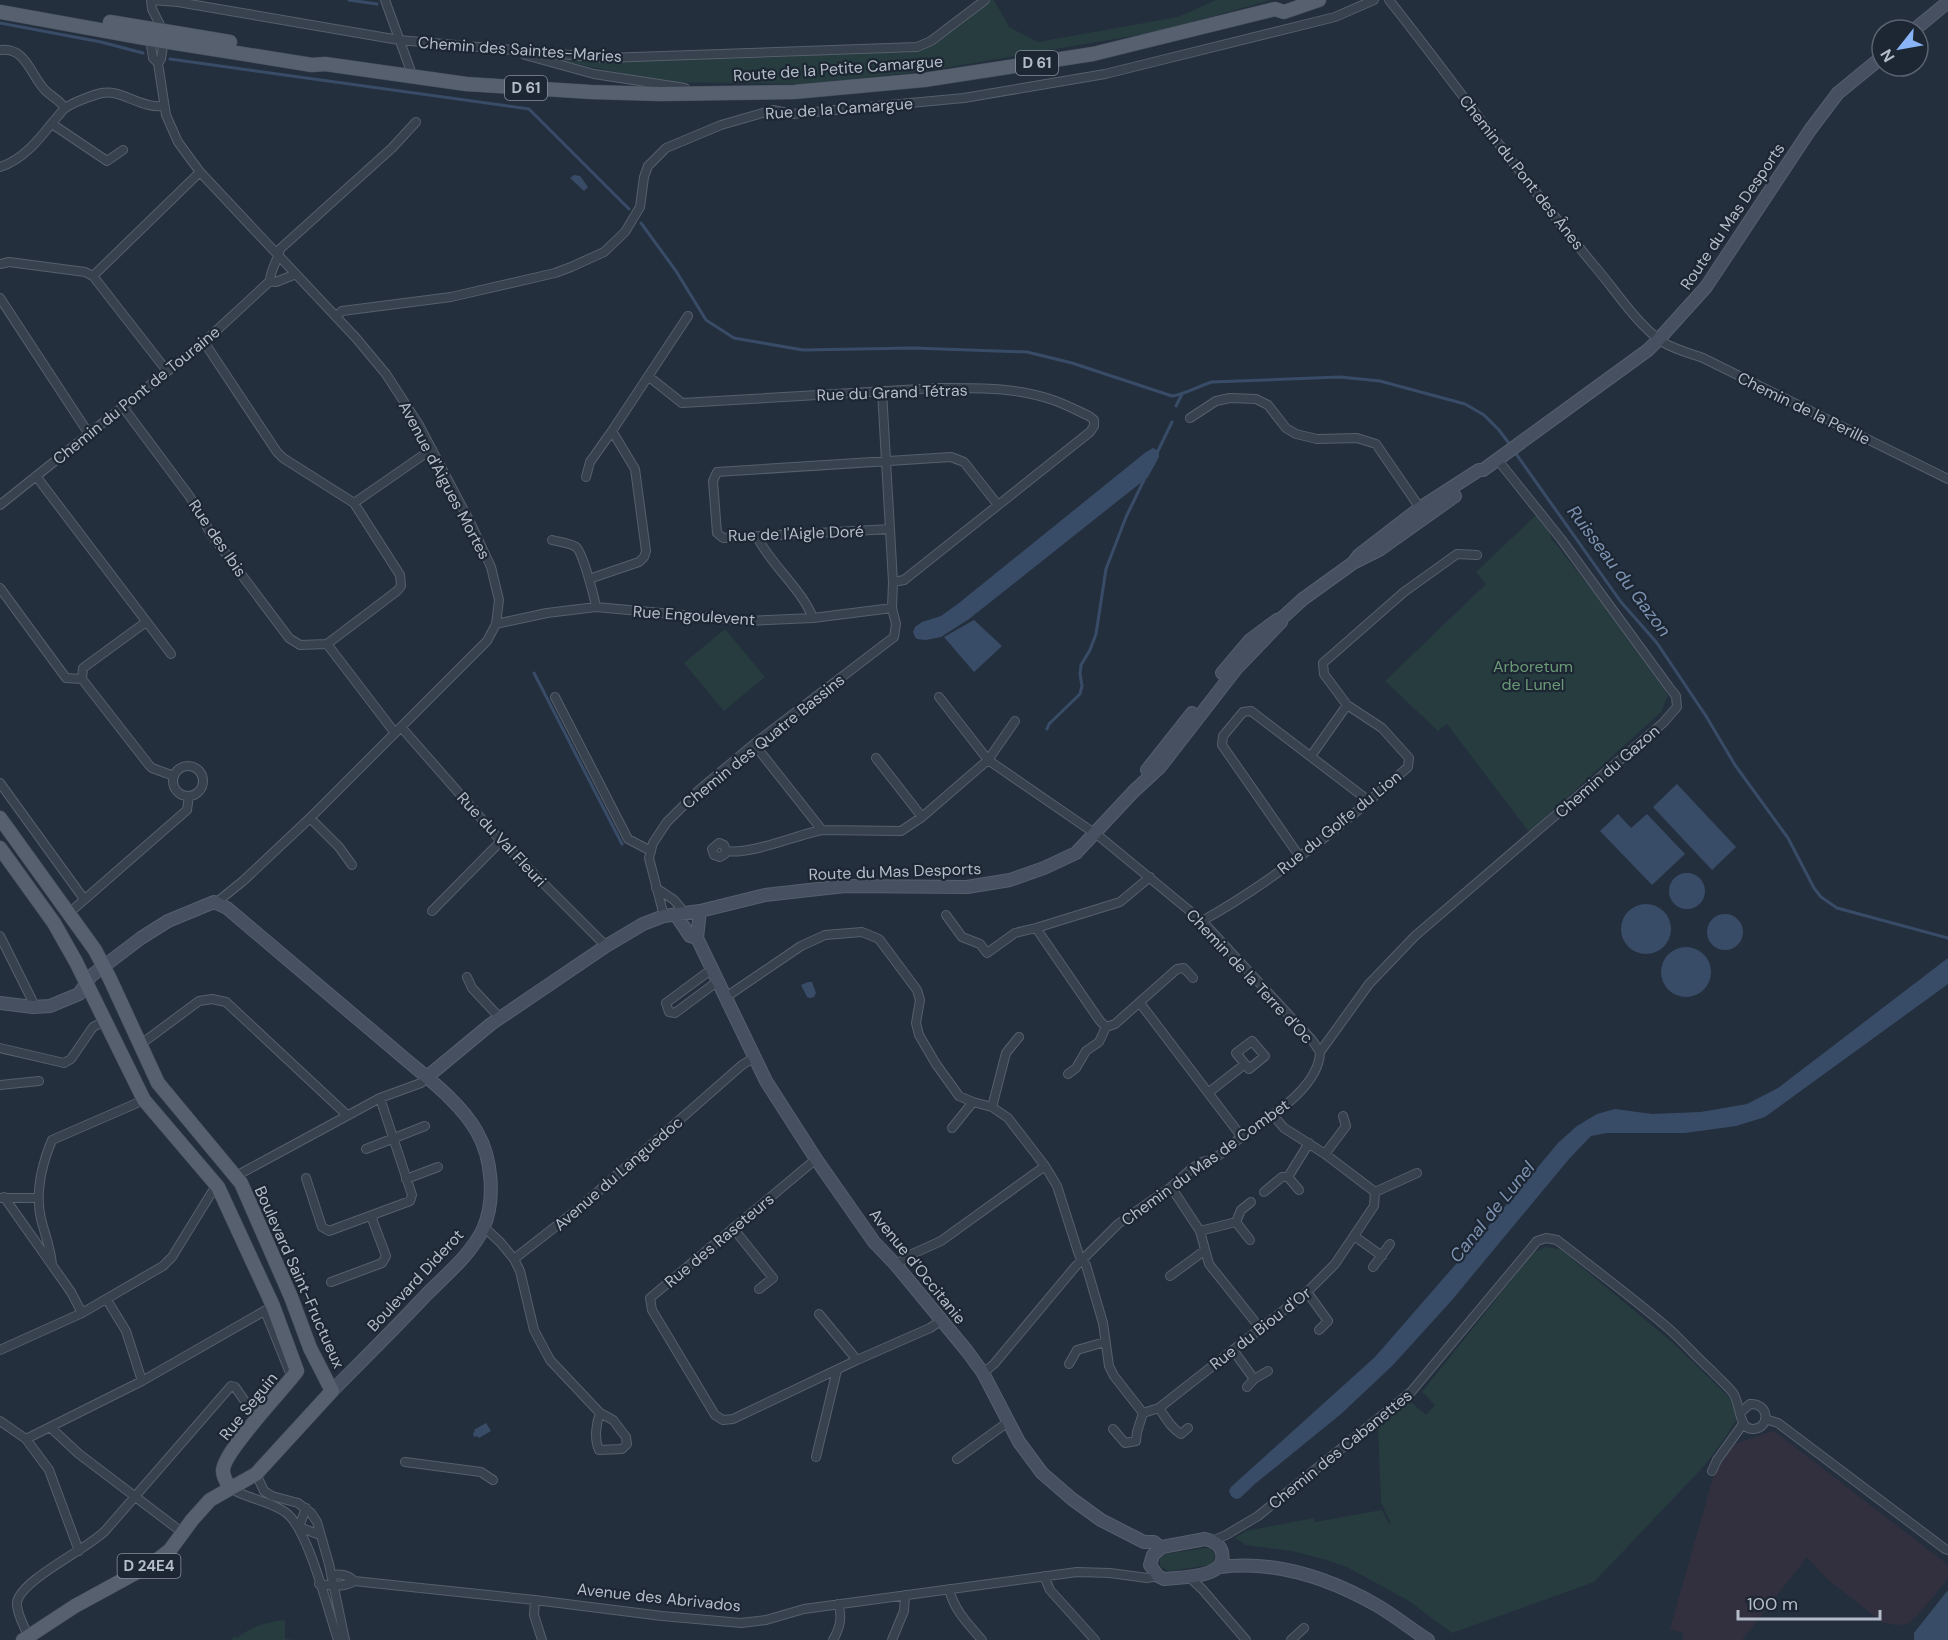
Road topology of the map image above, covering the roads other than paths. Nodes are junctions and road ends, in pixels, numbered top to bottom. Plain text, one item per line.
1 (385, 0) edge
2 (985, 0) edge
3 (1290, 0) edge
4 (1319, 0) edge
5 (1374, 0) edge
6 (1389, 0) edge
7 (1948, 2) edge
8 (152, 3) edge
9 (0, 4) edge
10 (1275, 9) junction
11 (0, 12) edge
12 (1929, 18) edge
13 (148, 34) junction
14 (163, 35) junction
15 (399, 40) junction
16 (0, 50) edge
17 (505, 50) junction
18 (158, 63) junction
19 (1870, 67) edge
20 (413, 77) junction
21 (728, 93) junction
22 (165, 106) junction
23 (65, 108) junction
24 (416, 122) dead end
25 (52, 124) junction
26 (123, 150) dead end
27 (0, 167) edge
28 (200, 172) junction
29 (279, 255) junction
30 (0, 264) edge
31 (296, 274) junction
32 (93, 276) junction
33 (270, 281) junction
34 (0, 298) edge
35 (336, 316) junction
36 (688, 316) dead end
37 (1659, 339) junction
38 (204, 342) junction
39 (167, 371) junction
40 (648, 376) junction
41 (882, 391) junction
42 (123, 407) junction
43 (1190, 418) dead end
44 (612, 431) junction
45 (89, 434) junction
46 (432, 449) junction
47 (1500, 457) junction
48 (886, 460) junction
49 (36, 476) junction
50 (586, 477) dead end
51 (1948, 478) edge
52 (354, 502) junction
53 (0, 505) edge
54 (998, 505) junction
55 (1423, 512) junction
56 (890, 529) junction
57 (757, 537) junction
58 (552, 540) dead end
59 (1477, 555) dead end
60 (589, 579) junction
61 (893, 582) junction
62 (0, 588) edge
63 (596, 608) junction
64 (892, 608) junction
65 (813, 618) junction
66 (146, 622) junction
67 (496, 624) junction
68 (327, 644) junction
69 (171, 654) dead end
70 (82, 679) junction
71 (555, 697) dead end
72 (939, 697) dead end
73 (1347, 705) junction
74 (1015, 721) dead end
75 (398, 730) junction
76 (754, 744) junction
77 (1311, 756) junction
78 (876, 758) dead end
79 (988, 760) junction
80 (174, 776) junction
81 (0, 783) edge
82 (189, 796) junction
83 (1369, 801) junction
84 (0, 818) edge
85 (310, 818) junction
86 (922, 818) junction
87 (822, 830) junction
88 (1095, 833) junction
89 (501, 841) junction
90 (0, 848) edge
91 (651, 851) junction
92 (726, 851) dead end
93 (1300, 857) junction
94 (352, 865) dead end
95 (1150, 877) junction
96 (656, 888) junction
97 (84, 899) junction
98 (217, 902) junction
99 (432, 911) dead end
100 (700, 911) junction
101 (69, 913) junction
102 (675, 915) junction
103 (946, 915) dead end
104 (1202, 921) junction
105 (54, 923) junction
106 (1036, 928) junction
107 (0, 936) edge
108 (697, 938) junction
109 (606, 946) junction
110 (104, 966) junction
111 (712, 969) junction
112 (467, 977) dead end
113 (1193, 978) dead end
114 (718, 981) junction
115 (86, 982) junction
116 (726, 997) junction
117 (0, 1003) edge
118 (1140, 1003) junction
119 (33, 1007) junction
120 (500, 1018) junction
121 (105, 1021) junction
122 (1106, 1028) junction
123 (1019, 1037) dead end
124 (141, 1044) junction
125 (0, 1048) edge
126 (1320, 1052) junction
127 (755, 1057) junction
128 (1245, 1064) dead end
129 (1068, 1074) dead end
130 (426, 1077) junction
131 (39, 1081) dead end
132 (0, 1085) edge
133 (1209, 1093) junction
134 (380, 1098) junction
135 (144, 1100) junction
136 (973, 1102) junction
137 (992, 1107) junction
138 (1272, 1114) junction
139 (347, 1115) junction
140 (1343, 1116) dead end
141 (425, 1126) dead end
142 (951, 1128) dead end
143 (1241, 1136) junction
144 (393, 1138) junction
145 (1309, 1143) junction
146 (366, 1149) dead end
147 (1325, 1154) junction
148 (816, 1159) junction
149 (1045, 1166) junction
150 (438, 1167) dead end
151 (1417, 1173) dead end
152 (236, 1176) junction
153 (1288, 1177) junction
154 (306, 1178) dead end
155 (406, 1179) junction
156 (218, 1187) junction
157 (1171, 1187) junction
158 (1299, 1190) dead end
159 (1263, 1192) dead end
160 (1375, 1192) junction
161 (2, 1198) edge
162 (39, 1198) junction
163 (1251, 1202) dead end
164 (371, 1216) junction
165 (1236, 1222) junction
166 (483, 1228) junction
167 (733, 1228) junction
168 (1200, 1231) junction
169 (1354, 1236) junction
170 (1250, 1240) dead end
171 (1390, 1244) dead end
172 (1204, 1251) junction
173 (1382, 1256) junction
174 (514, 1259) junction
175 (1083, 1260) junction
176 (896, 1264) junction
177 (52, 1265) junction
178 (1373, 1268) dead end
179 (1170, 1276) dead end
180 (331, 1282) dead end
181 (759, 1289) dead end
182 (1307, 1292) junction
183 (107, 1300) junction
184 (269, 1309) junction
185 (82, 1313) junction
186 (819, 1314) dead end
187 (942, 1320) junction
188 (1260, 1328) junction
189 (1319, 1330) dead end
190 (1105, 1342) junction
191 (0, 1350) edge
192 (1233, 1350) junction
193 (857, 1360) junction
194 (1069, 1364) dead end
195 (837, 1370) junction
196 (1268, 1371) dead end
197 (983, 1373) junction
198 (1254, 1379) junction
199 (142, 1381) junction
200 (1247, 1387) dead end
201 (332, 1391) junction
202 (1734, 1393) junction
203 (1750, 1404) junction
204 (1159, 1408) junction
205 (1741, 1412) junction
206 (600, 1413) junction
207 (1143, 1413) junction
208 (258, 1416) junction
209 (1765, 1419) junction
210 (0, 1421) edge
211 (1008, 1422) junction
212 (1743, 1424) junction
213 (50, 1427) junction
214 (1188, 1428) dead end
215 (1113, 1429) dead end
216 (26, 1439) junction
217 (816, 1457) dead end
218 (957, 1459) dead end
219 (405, 1462) dead end
220 (1712, 1471) dead end
221 (256, 1474) junction
222 (493, 1480) dead end
223 (230, 1488) junction
224 (136, 1497) junction
225 (306, 1508) junction
226 (299, 1527) junction
227 (183, 1533) junction
228 (320, 1535) junction
229 (1948, 1550) edge
230 (79, 1551) junction
231 (1155, 1556) junction
232 (1217, 1556) junction
233 (331, 1575) junction
234 (1044, 1576) junction
235 (1158, 1576) junction
236 (1188, 1576) junction
237 (1138, 1577) junction
238 (354, 1581) junction
239 (320, 1584) junction
240 (333, 1586) junction
241 (949, 1589) junction
242 (1202, 1589) junction
243 (904, 1595) junction
244 (536, 1600) junction
245 (838, 1604) junction
246 (1305, 1628) dead end
247 (25, 1635) edge
248 (11, 1640) edge
249 (338, 1640) edge
250 (345, 1640) edge
251 (542, 1640) edge
252 (833, 1640) edge
253 (892, 1640) edge
254 (982, 1640) edge
255 (1095, 1640) edge
256 (1246, 1640) edge
257 (1291, 1640) edge
258 (1428, 1640) edge

1 - 15 street
2 - 17 street, Chemin des Saintes-Maries
3 - 10 main road, Route de la Petite Camargue / D 61
4 - 10 main road, Route de la Petite Camargue / D 61
5 - 35 street, Rue de la Camargue
6 - 37 street, Chemin du Pont des Ânes
7 - 12 street
8 - 13 street
8 - 14 street
8 - 15 street, Chemin des Saintes-Maries
9 - 13 main road, Route de la Petite Camargue / D 61
10 - 21 main road, Route de la Petite Camargue / D 61
11 - 13 main road, Route de la Petite Camargue / D 61
13 - 14 main road, Route de la Petite Camargue / D 61
13 - 18 street, Avenue d'Aigues Mortes
14 - 18 street, Avenue d'Aigues Mortes
14 - 20 main road, Route de la Petite Camargue / D 61
15 - 17 street, Chemin des Saintes-Maries
15 - 20 street
16 - 23 street
17 - 21 street
18 - 22 street, Avenue d'Aigues Mortes
19 - 37 street, Route du Mas Desports
20 - 21 main road, Route de la Petite Camargue / D 61
22 - 23 street
22 - 28 street, Avenue d'Aigues Mortes
23 - 25 street
24 - 29 street
25 - 26 street
25 - 27 street
28 - 29 street, Avenue d'Aigues Mortes
28 - 32 street
29 - 31 street, Avenue d'Aigues Mortes
29 - 33 street, Chemin du Pont de Touraine
30 - 32 street
31 - 33 street, Chemin du Pont de Touraine
31 - 35 street, Avenue d'Aigues Mortes
32 - 39 street
33 - 38 street, Chemin du Pont de Touraine
34 - 45 street
35 - 46 street, Avenue d'Aigues Mortes
36 - 40 street
37 - 47 street, Route du Mas Desports
37 - 51 street, Chemin de la Perille
38 - 39 street, Chemin du Pont de Touraine
38 - 52 street
39 - 42 street, Chemin du Pont de Touraine
40 - 41 street, Rue du Grand Tétras
40 - 44 street
41 - 48 street
41 - 54 street, Rue du Grand Tétras
42 - 45 street, Chemin du Pont de Touraine
42 - 68 street, Rue des Ibis
43 - 55 street
44 - 50 street
44 - 60 street
45 - 49 street, Chemin du Pont de Touraine
46 - 52 street
46 - 67 street, Avenue d'Aigues Mortes
47 - 55 street, Route du Mas Desports
47 - 126 street, Chemin du Gazon
48 - 54 street
48 - 56 street
48 - 57 street, Rue de l'Aigle Doré
49 - 53 street, Chemin du Pont de Touraine
49 - 66 street
52 - 68 street
54 - 61 street, Rue du Grand Tétras
55 - 88 street, Route du Mas Desports
56 - 57 street, Rue de l'Aigle Doré
56 - 61 street
57 - 65 street
58 - 60 street
59 - 73 street, Rue du Golfe du Lion
60 - 63 street
61 - 64 street
62 - 70 street
63 - 65 street, Rue Engoulevent
63 - 67 street, Rue Engoulevent
64 - 65 street, Rue Engoulevent
64 - 76 street, Chemin des Quatre Bassins
66 - 69 street
66 - 70 street
67 - 75 street
68 - 75 street, Rue du Val Fleuri
70 - 80 street
71 - 91 street
72 - 79 street, Chemin de la Terre d'Oc
73 - 77 street
73 - 83 street, Rue du Golfe du Lion
74 - 79 street
75 - 85 street
75 - 89 street, Rue du Val Fleuri
76 - 87 street
76 - 91 street, Chemin des Quatre Bassins
77 - 83 street
77 - 93 street
78 - 86 street
79 - 86 street
79 - 88 street, Chemin de la Terre d'Oc
80 - 82 street
80 - 82 street
81 - 97 street
82 - 97 street
83 - 93 street, Rue du Golfe du Lion
84 - 101 main road, Boulevard Saint-Fructueux
85 - 94 street
85 - 98 street
86 - 87 street
87 - 92 street
88 - 95 street, Chemin de la Terre d'Oc
88 - 100 street, Route du Mas Desports
89 - 99 street
89 - 109 street, Rue du Val Fleuri
90 - 105 main road
91 - 96 street
93 - 104 street, Rue du Golfe du Lion
95 - 104 street, Chemin de la Terre d'Oc
95 - 106 street
96 - 102 street
96 - 102 street
97 - 101 street
98 - 110 street
98 - 130 street, Boulevard Diderot
100 - 102 street, Route du Mas Desports
100 - 108 street
101 - 105 main road
101 - 110 main road, Boulevard Saint-Fructueux
102 - 108 street, Avenue d'Occitanie
102 - 109 street, Route du Mas Desports
103 - 106 street
104 - 126 street, Chemin de la Terre d'Oc
105 - 115 main road
106 - 122 street
107 - 119 street
108 - 111 street, Avenue d'Occitanie
109 - 120 street, Route du Mas Desports
110 - 115 street
110 - 124 main road, Boulevard Saint-Fructueux
111 - 114 street, Avenue d'Occitanie
111 - 114 street
112 - 120 street
113 - 118 street
114 - 116 street, Avenue d'Occitanie
115 - 119 street
115 - 121 main road
116 - 127 street, Avenue d'Occitanie
116 - 136 street
117 - 119 street
118 - 122 street
118 - 133 street
120 - 130 street, Route du Mas Desports
121 - 125 street
121 - 135 main road
122 - 129 street
123 - 137 street
124 - 139 street
124 - 152 main road, Boulevard Saint-Fructueux
126 - 138 street, Chemin du Mas de Combet
127 - 148 street, Avenue d'Occitanie
127 - 174 street, Avenue du Languedoc
128 - 133 street
130 - 134 street
130 - 166 street, Boulevard Diderot / D 24E4
131 - 132 street
133 - 143 street
134 - 139 street
134 - 144 street
135 - 156 main road
135 - 162 street
136 - 137 street
136 - 142 street
137 - 149 street
138 - 143 street, Chemin du Mas de Combet
138 - 145 street
139 - 152 street
140 - 147 street
141 - 144 street
143 - 157 street, Chemin du Mas de Combet
144 - 146 street
144 - 155 street
145 - 147 street
145 - 153 street
147 - 160 street
148 - 167 street, Rue des Raseteurs
148 - 176 street, Avenue d'Occitanie
149 - 175 street
149 - 176 street
150 - 155 street
151 - 160 street
152 - 156 main road, Boulevard Saint-Fructueux
152 - 201 main road, Boulevard Saint-Fructueux
153 - 158 street
153 - 159 street
154 - 164 street
155 - 164 street
156 - 183 street
156 - 184 main road
157 - 168 street
157 - 175 street, Chemin du Mas de Combet
160 - 169 street, Rue du Biou d'Or
161 - 162 street
161 - 177 street
162 - 177 street
163 - 165 street
164 - 180 street
165 - 168 street
165 - 170 street
166 - 174 street
166 - 201 street, Boulevard Diderot / D 24E4
167 - 181 street
167 - 195 street, Rue des Raseteurs
168 - 172 street
169 - 173 street
169 - 182 street, Rue du Biou d'Or
171 - 173 street
172 - 179 street
172 - 188 street
173 - 178 street
174 - 206 street
175 - 190 street
175 - 197 street, Chemin du Mas de Combet
176 - 187 street, Avenue d'Occitanie
177 - 185 street
182 - 188 street, Rue du Biou d'Or
182 - 189 street
183 - 185 street
183 - 199 street
184 - 199 street
184 - 208 main road, Rue Seguin
185 - 191 street
186 - 193 street
187 - 193 street
187 - 197 street, Avenue d'Occitanie
188 - 192 street, Rue du Biou d'Or
190 - 194 street
190 - 207 street
192 - 198 street
192 - 204 street, Rue du Biou d'Or
193 - 195 street
195 - 217 street
196 - 198 street
197 - 211 street, Avenue d'Occitanie
198 - 200 street
199 - 213 street
201 - 221 main road, Boulevard Diderot / D 24E4
202 - 203 street
202 - 205 street
202 - 232 street, Chemin des Cabanettes
203 - 205 street
203 - 209 street
204 - 207 street, Rue du Biou d'Or
204 - 214 street
205 - 212 street
206 - 206 street
207 - 215 street
208 - 223 main road, Rue Seguin
208 - 224 street
209 - 212 street
209 - 229 street
210 - 216 street
211 - 218 street
211 - 231 street, Avenue d'Occitanie
212 - 220 street
213 - 216 street
213 - 224 street
216 - 230 street
219 - 222 street
221 - 223 main road, Boulevard Diderot / D 24E4
221 - 225 street
223 - 226 street
223 - 227 main road, D 24E4
224 - 227 street
224 - 230 street
225 - 226 street
225 - 228 street
226 - 228 street
226 - 239 street
227 - 247 main road, D 24E4
228 - 233 street
230 - 247 street
231 - 232 street
231 - 235 street, Avenue d'Occitanie
231 - 237 street
232 - 236 street
232 - 242 street, Chemin des Cabanettes
232 - 258 street
233 - 238 street, Avenue des Abrivados
233 - 239 street
233 - 240 street
234 - 237 street, Avenue des Abrivados
234 - 241 street, Avenue des Abrivados
234 - 255 street
235 - 236 street
235 - 237 street, Avenue des Abrivados
236 - 242 street
238 - 240 street, Avenue des Abrivados
238 - 244 street, Avenue des Abrivados
239 - 240 street
239 - 249 street
240 - 250 street
241 - 243 street, Avenue des Abrivados
241 - 254 street
242 - 256 street
243 - 245 street, Avenue des Abrivados
243 - 253 street
244 - 245 street, Avenue des Abrivados
244 - 251 street
245 - 252 street
246 - 257 street
247 - 248 main road, D 24E4

